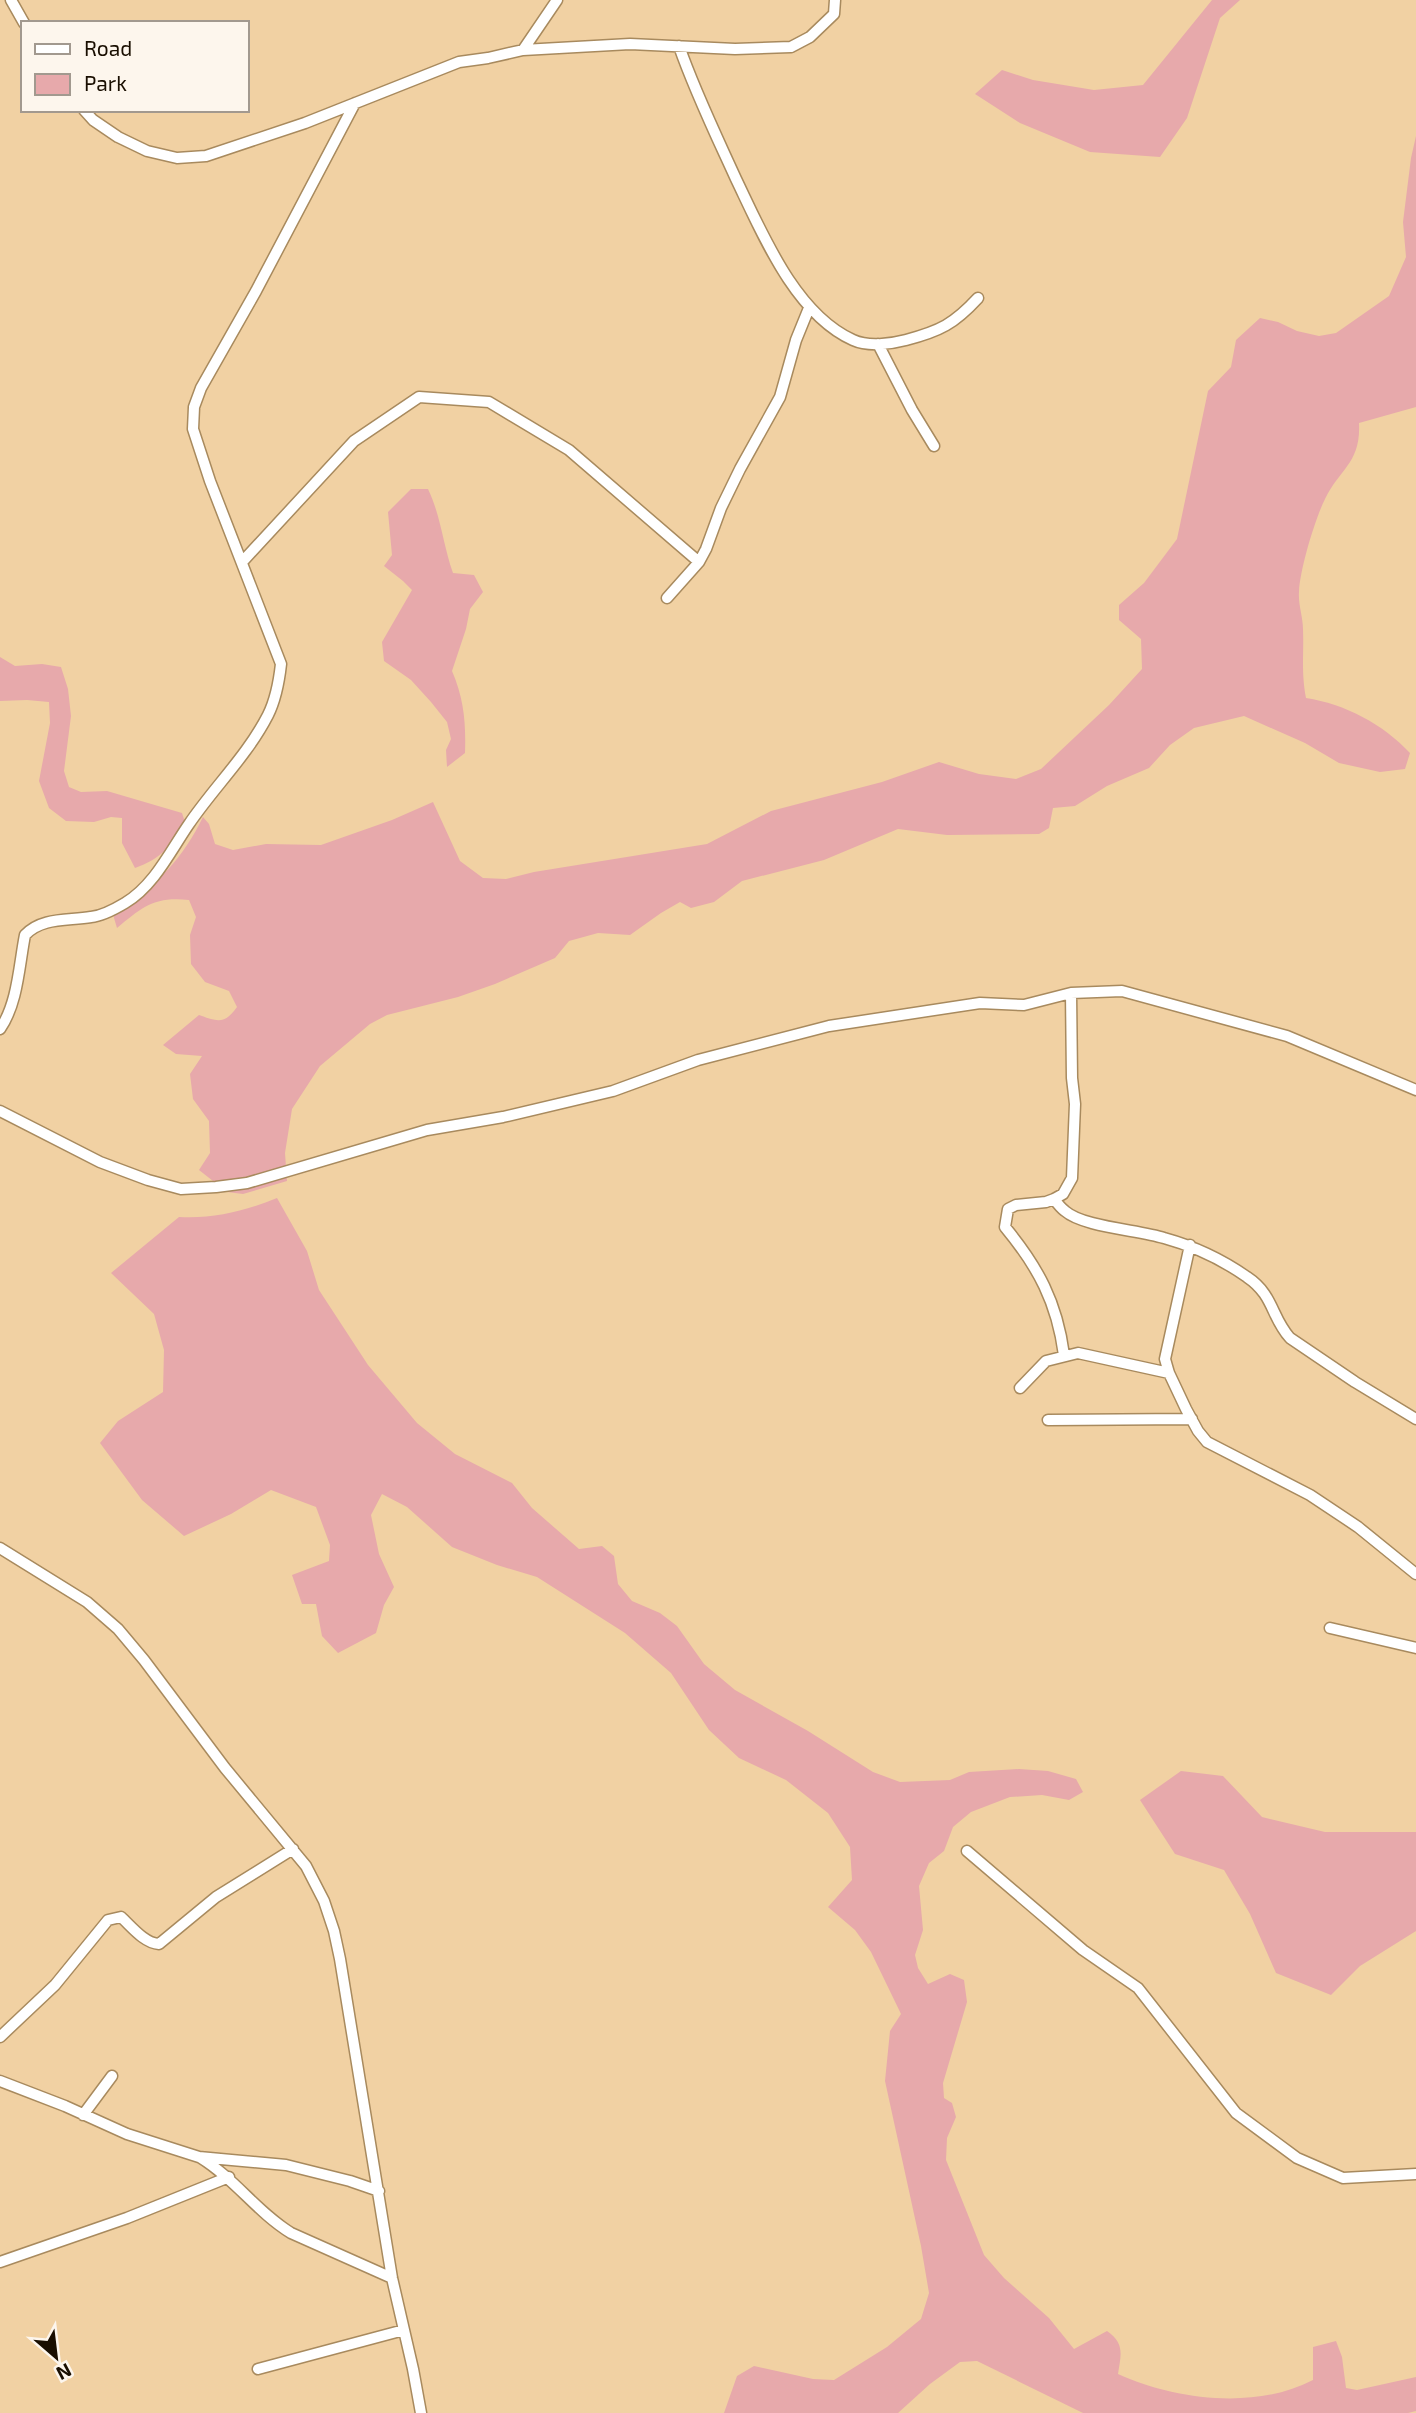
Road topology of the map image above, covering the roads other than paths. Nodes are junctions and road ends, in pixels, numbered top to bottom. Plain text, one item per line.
1 (11, 0) edge
2 (557, 0) edge
3 (835, 0) edge
4 (23, 21) edge
5 (679, 46) junction
6 (523, 50) junction
7 (355, 103) junction
8 (86, 112) edge
9 (978, 298) dead end
10 (809, 308) junction
11 (878, 344) junction
12 (934, 446) dead end
13 (243, 561) junction
14 (699, 562) junction
15 (667, 598) dead end
16 (1071, 993) junction
17 (0, 1029) edge
18 (1416, 1090) edge
19 (0, 1111) edge
20 (1054, 1199) junction
21 (1190, 1245) junction
22 (1063, 1355) junction
23 (1169, 1373) junction
24 (1020, 1388) dead end
25 (1192, 1419) junction
26 (1416, 1419) edge
27 (1048, 1420) dead end
28 (0, 1548) edge
29 (1416, 1574) edge
30 (1330, 1628) dead end
31 (1416, 1648) edge
32 (293, 1849) junction
33 (967, 1851) dead end
34 (0, 2037) edge
35 (112, 2076) dead end
36 (0, 2081) edge
37 (83, 2115) junction
38 (199, 2157) junction
39 (1416, 2174) edge
40 (229, 2177) junction
41 (379, 2191) junction
42 (0, 2262) edge
43 (392, 2278) junction
44 (404, 2330) junction
45 (258, 2369) dead end
46 (421, 2413) edge

1 - 4 street
2 - 6 street
3 - 5 street
5 - 6 street
5 - 10 street
6 - 7 street
7 - 8 street
7 - 13 street
9 - 11 street
10 - 11 street
10 - 14 street
11 - 12 street
13 - 14 street
13 - 17 street
14 - 15 street
16 - 18 street
16 - 19 street
16 - 20 street
20 - 21 street
20 - 22 street
21 - 23 street
21 - 26 street
22 - 23 street
22 - 24 street
23 - 25 street
25 - 27 street
25 - 29 street
28 - 32 street
30 - 31 street
32 - 34 street
32 - 41 street
33 - 39 street
35 - 37 street
36 - 37 street
37 - 38 street
38 - 40 street
38 - 41 street
40 - 42 street
40 - 43 street
41 - 43 street
43 - 44 street
44 - 45 street
44 - 46 street

